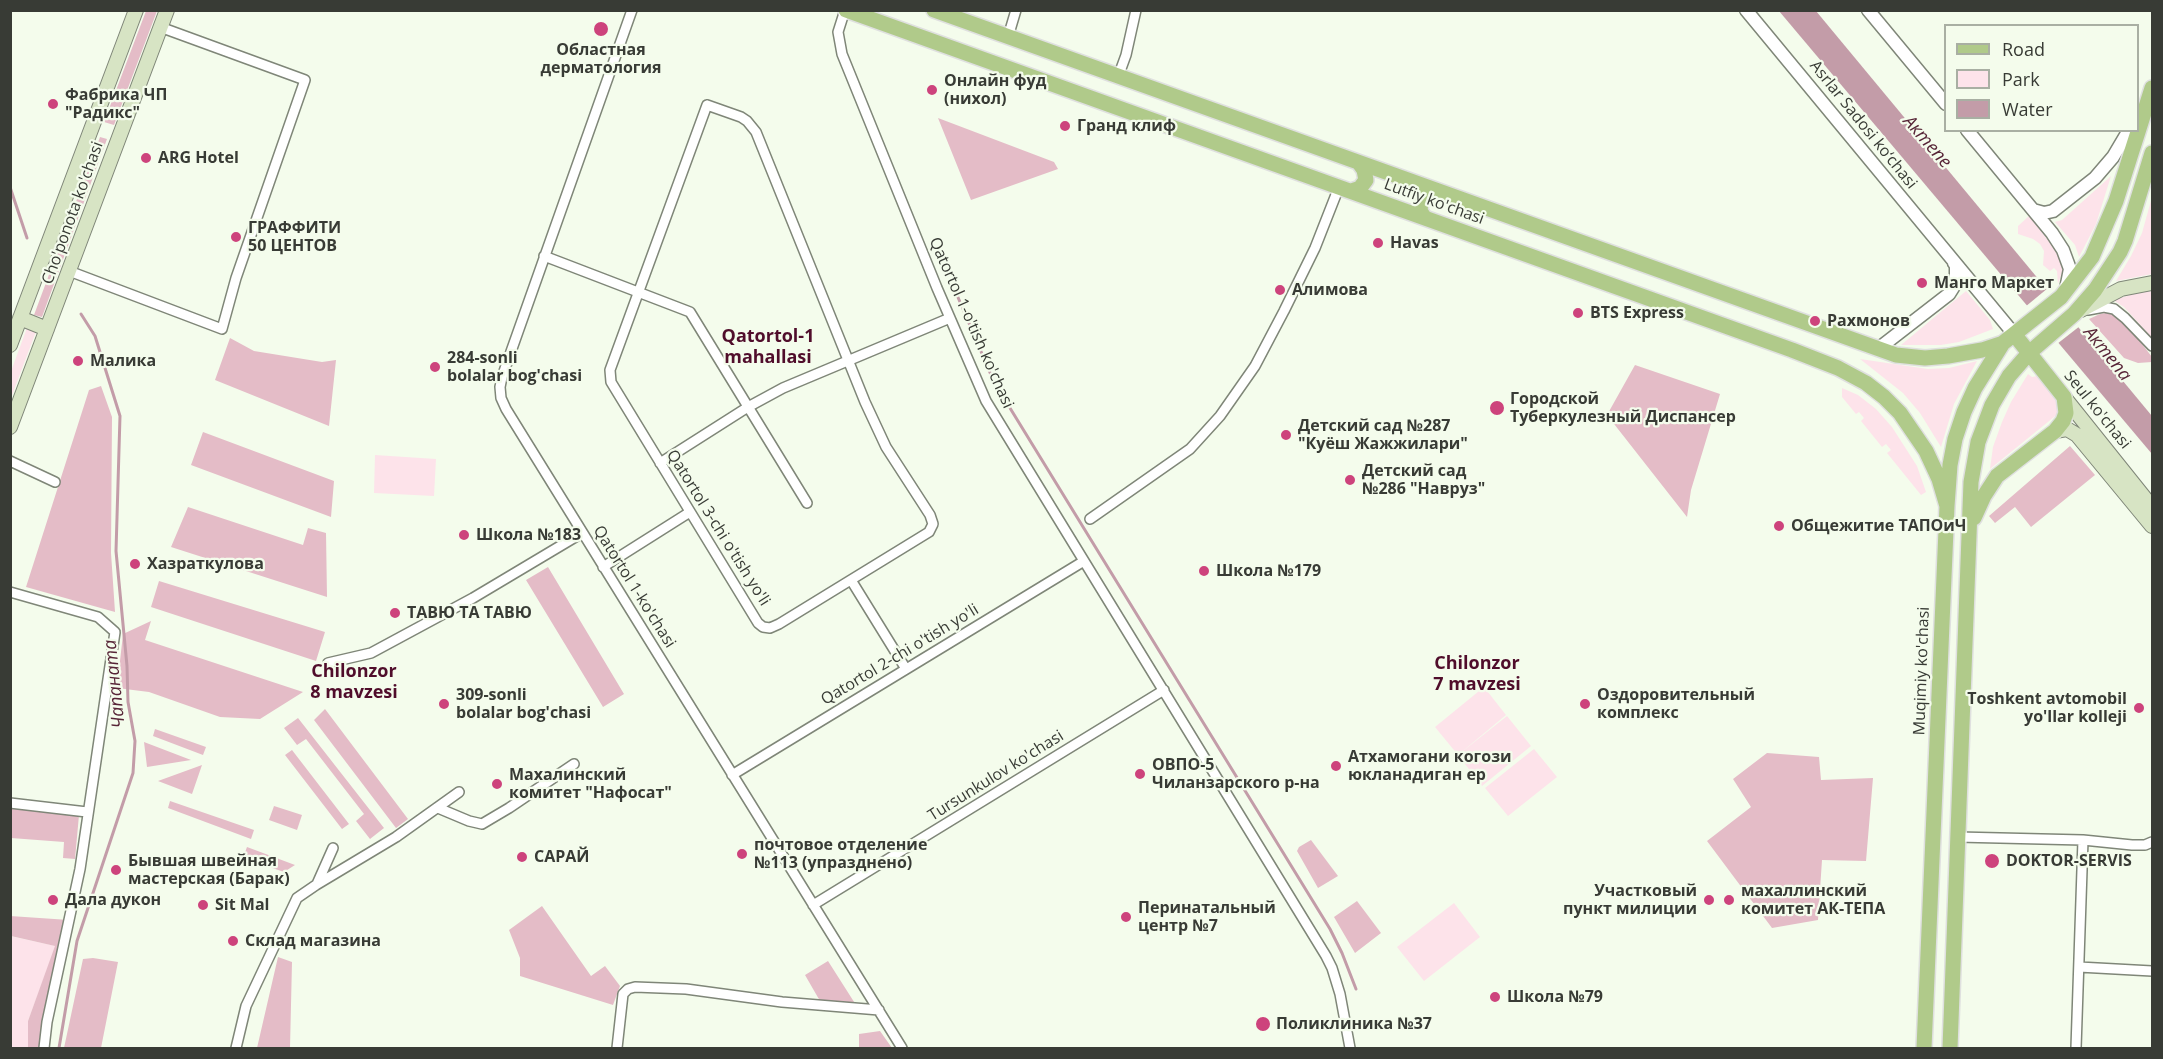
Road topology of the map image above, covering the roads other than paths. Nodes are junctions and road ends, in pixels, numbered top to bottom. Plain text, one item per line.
1 (136, 10) edge
2 (167, 10) edge
3 (632, 10) edge
4 (846, 10) edge
5 (934, 10) edge
6 (1016, 10) edge
7 (1136, 10) edge
8 (1746, 10) edge
9 (1868, 10) edge
10 (160, 27) junction
11 (1008, 37) junction
12 (1118, 76) junction
13 (2151, 91) edge
14 (1944, 102) edge
15 (2139, 114) edge
16 (2139, 129) edge
17 (1970, 132) edge
18 (2128, 132) edge
19 (2138, 132) edge
20 (105, 133) junction
21 (2152, 159) edge
22 (1359, 163) junction
23 (1345, 189) junction
24 (1436, 190) junction
25 (2056, 208) junction
26 (2033, 210) junction
27 (1425, 218) junction
28 (2049, 229) junction
29 (544, 256) junction
30 (1953, 262) junction
31 (69, 271) junction
32 (2152, 283) edge
33 (640, 292) junction
34 (2061, 297) junction
35 (2074, 314) junction
36 (950, 318) junction
37 (16, 323) edge
38 (47, 329) junction
39 (2008, 339) junction
40 (10, 345) edge
41 (2152, 346) edge
42 (1878, 349) junction
43 (2029, 353) junction
44 (848, 360) junction
45 (2064, 397) junction
46 (748, 407) junction
47 (10, 427) edge
48 (2055, 431) junction
49 (10, 461) edge
50 (660, 463) junction
51 (55, 482) dead end
52 (807, 503) dead end
53 (1947, 506) junction
54 (2152, 507) edge
55 (690, 512) junction
56 (1090, 519) dead end
57 (2152, 526) edge
58 (582, 533) junction
59 (1969, 535) junction
60 (1084, 561) junction
61 (603, 567) junction
62 (851, 580) junction
63 (10, 592) edge
64 (328, 663) dead end
65 (906, 669) junction
66 (1164, 690) junction
67 (574, 764) dead end
68 (732, 775) junction
69 (459, 792) dead end
70 (10, 803) edge
71 (438, 808) junction
72 (87, 812) junction
73 (1958, 837) junction
74 (2083, 840) junction
75 (2152, 842) edge
76 (333, 848) dead end
77 (1933, 853) junction
78 (1957, 856) junction
79 (316, 885) junction
80 (813, 905) junction
81 (2079, 967) junction
82 (2152, 971) edge
83 (879, 1010) junction
84 (45, 1048) edge
85 (236, 1048) edge
86 (617, 1048) edge
87 (902, 1048) edge
88 (1350, 1048) edge
89 (1924, 1048) edge
90 (1950, 1048) edge
91 (2076, 1048) edge

1 - 20 main road, Cho'ponota ko'chasi
2 - 10 main road, Cho'ponota ko'chasi
3 - 29 street, Qatortol 1-ko'chasi
4 - 23 main road, Lutfiy ko'chasi
4 - 36 street, Qatortol 1-o'tish ko'chasi
5 - 11 main road, Lutfiy ko'chasi
6 - 11 street
7 - 12 street
8 - 30 street, Asrlar Sadosi ko‘chasi
9 - 14 street
10 - 20 main road, Cho'ponota ko'chasi
10 - 31 street
11 - 12 main road, Lutfiy ko'chasi
12 - 22 main road, Lutfiy ko'chasi
13 - 15 street
13 - 16 main road, Muqimiy ko'chasi
17 - 26 street
18 - 25 street
19 - 34 main road, Muqimiy ko'chasi
20 - 31 main road, Cho'ponota ko'chasi
20 - 37 main road, Cho'ponota ko'chasi
21 - 35 main road
22 - 23 main road
22 - 24 main road, Lutfiy ko'chasi
23 - 27 main road, Lutfiy ko'chasi
23 - 56 street
24 - 27 main road
24 - 42 main road, Lutfiy ko'chasi
25 - 26 street
25 - 28 street
26 - 28 street
27 - 53 main road, Lutfiy ko'chasi
28 - 34 street
29 - 33 street
29 - 58 street, Qatortol 1-ko'chasi
30 - 39 street, Asrlar Sadosi ko‘chasi
30 - 42 street
31 - 38 main road, Cho'ponota ko'chasi
32 - 35 main road
33 - 44 street, Qatortol 3-chi o'tish yo'li
33 - 46 street
33 - 50 street, Qatortol 3-chi o'tish yo'li
34 - 39 main road, Muqimiy ko'chasi
35 - 41 street
35 - 43 main road
36 - 44 street
36 - 60 street, Qatortol 1-o'tish ko'chasi
37 - 38 main road
37 - 40 main road, Cho'ponota ko'chasi
38 - 47 main road, Cho'ponota ko'chasi
39 - 42 main road, Lutfiy ko'chasi
39 - 43 main road, Seul ko'chasi
39 - 53 main road, Muqimiy ko'chasi
43 - 45 main road, Seul ko'chasi
43 - 59 main road
44 - 46 street
44 - 62 street, Qatortol 3-chi o'tish yo'li
45 - 48 main road
45 - 54 main road, Seul ko'chasi
46 - 50 street
46 - 52 street
48 - 57 main road
48 - 59 main road
49 - 51 street
50 - 55 street, Qatortol 3-chi o'tish yo'li
53 - 77 main road, Muqimiy ko'chasi
55 - 61 street
55 - 62 street, Qatortol 3-chi o'tish yo'li
58 - 61 street, Qatortol 1-ko'chasi
58 - 64 street
59 - 73 main road
60 - 65 street, Qatortol 2-chi o'tish yo'li
60 - 66 street, Qatortol 1-o'tish ko'chasi
61 - 68 street, Qatortol 1-ko'chasi
62 - 65 street
63 - 72 street
65 - 68 street, Qatortol 2-chi o'tish yo'li
66 - 80 street, Tursunkulov ko'chasi
66 - 88 street, Qatortol 1-o'tish ko'chasi
67 - 71 street
68 - 80 street, Qatortol 1-ko'chasi
69 - 71 street
70 - 72 street
71 - 79 street
72 - 84 street
73 - 74 street
73 - 78 main road
74 - 75 street
74 - 81 street
76 - 79 street
77 - 78 main road
77 - 89 main road, Muqimiy ko'chasi
78 - 90 main road
79 - 85 street
80 - 83 street, Qatortol 1-ko'chasi
81 - 82 street
81 - 91 street
83 - 86 street
83 - 87 street, Qatortol 1-ko'chasi

